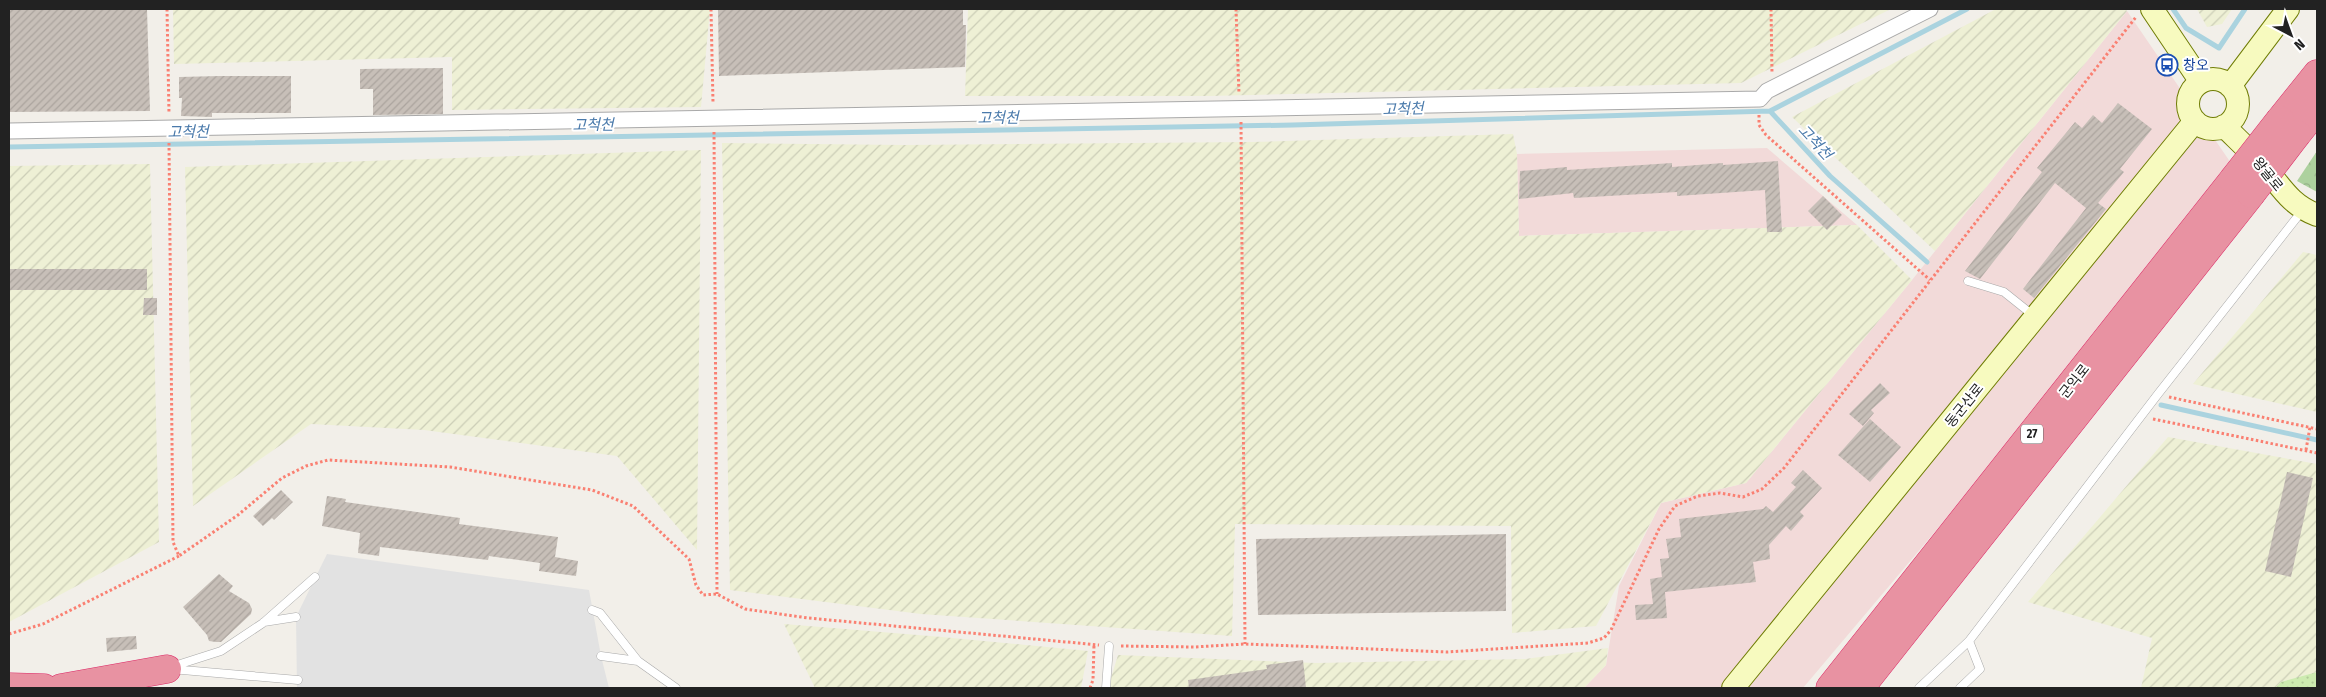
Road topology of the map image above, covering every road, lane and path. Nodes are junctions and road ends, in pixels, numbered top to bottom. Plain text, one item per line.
1 (167, 9) edge
2 (710, 9) edge
3 (1236, 9) edge
4 (1771, 9) edge
5 (1930, 9) edge
6 (2288, 9) edge
7 (2144, 13) edge
8 (2317, 74) edge
9 (2201, 82) junction
10 (2230, 86) junction
11 (1767, 91) junction
12 (2317, 109) edge
13 (1240, 112) junction
14 (714, 122) junction
15 (2195, 122) junction
16 (1759, 125) dead end
17 (2224, 126) junction
18 (2289, 127) junction
19 (9, 131) edge
20 (169, 132) junction
21 (2242, 187) junction
22 (2310, 212) edge
23 (1930, 280) junction
24 (1968, 281) dead end
25 (2036, 317) junction
26 (2158, 394) junction
27 (2142, 417) junction
28 (2310, 429) junction
29 (2317, 429) edge
30 (2306, 450) junction
31 (2317, 453) edge
32 (179, 556) junction
33 (315, 577) dead end
34 (717, 594) junction
35 (592, 610) dead end
36 (296, 617) dead end
37 (263, 622) junction
38 (9, 634) edge
39 (1969, 641) junction
40 (1245, 644) junction
41 (1094, 645) junction
42 (1109, 646) junction
43 (600, 656) dead end
44 (638, 661) junction
45 (167, 669) junction
46 (298, 680) dead end
47 (9, 687) edge
48 (44, 688) edge
49 (61, 688) edge
50 (676, 688) edge
51 (1090, 688) edge
52 (1106, 688) edge
53 (1733, 688) edge
54 (1830, 688) edge
55 (1860, 688) edge
56 (1919, 688) edge
57 (1960, 688) edge

1 - 20 path
2 - 14 path
3 - 13 path
4 - 11 path
5 - 11 street
6 - 10 street
7 - 9 street
7 - 23 path
8 - 18 highway, 군익로 / 27
9 - 10 street
9 - 15 street
10 - 17 street
11 - 13 street
12 - 18 highway, 군익로 / 27
13 - 14 street
13 - 40 path
14 - 20 street
14 - 34 path
15 - 17 street
15 - 25 street, 동군산로
16 - 23 path
17 - 22 street, 왕골로
18 - 21 highway, 군익로 / 27, bridge
19 - 20 street
20 - 32 path
21 - 54 highway, 군익로 / 27
21 - 55 highway, 군익로 / 27
22 - 26 lane
23 - 40 path
24 - 25 lane
25 - 53 street, 동군산로
26 - 27 lane
26 - 28 path
27 - 30 path
27 - 39 lane
28 - 29 path
28 - 30 path
30 - 31 path
32 - 34 path
32 - 38 path
33 - 37 lane
34 - 41 path
35 - 44 lane
36 - 37 lane
37 - 45 lane
39 - 56 lane
39 - 57 lane
40 - 42 path
41 - 42 path
41 - 51 path
42 - 52 lane
43 - 44 lane
44 - 50 lane
45 - 46 lane
45 - 49 highway
47 - 48 highway

